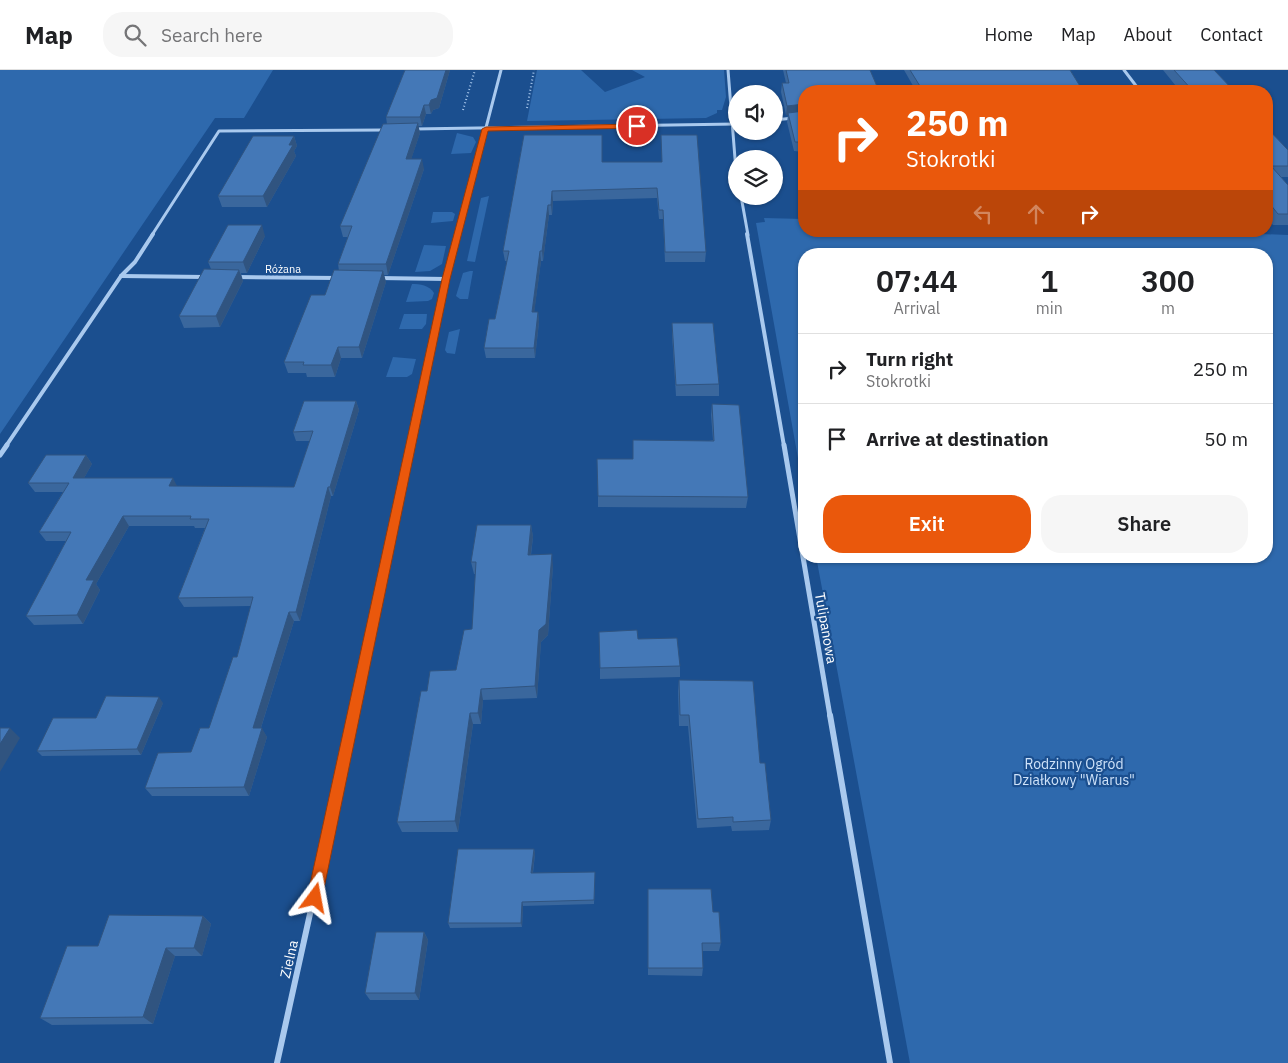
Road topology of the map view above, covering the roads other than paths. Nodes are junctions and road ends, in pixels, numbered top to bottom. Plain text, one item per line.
1 (501, 70) edge
2 (728, 70) edge
3 (1124, 70) edge
4 (730, 85) edge
5 (1135, 85) edge
6 (798, 117) edge
7 (783, 119) edge
8 (728, 124) edge
9 (486, 129) junction
10 (387, 130) edge
11 (407, 130) edge
12 (743, 205) edge
13 (121, 276) junction
14 (210, 277) edge
15 (229, 277) edge
16 (347, 278) edge
17 (377, 278) edge
18 (446, 279) junction
19 (0, 455) edge
20 (798, 528) edge
21 (804, 563) edge
22 (277, 1063) edge
23 (890, 1063) edge

1 - 9 street, Zielna
2 - 4 street
3 - 5 street
6 - 7 street
8 - 9 street
9 - 11 street
9 - 18 street, Zielna
10 - 13 street
12 - 20 street, Tulipanowa
13 - 14 street
13 - 19 street
15 - 16 street, Różana
17 - 18 street
18 - 22 street, Zielna
21 - 23 street, Tulipanowa

